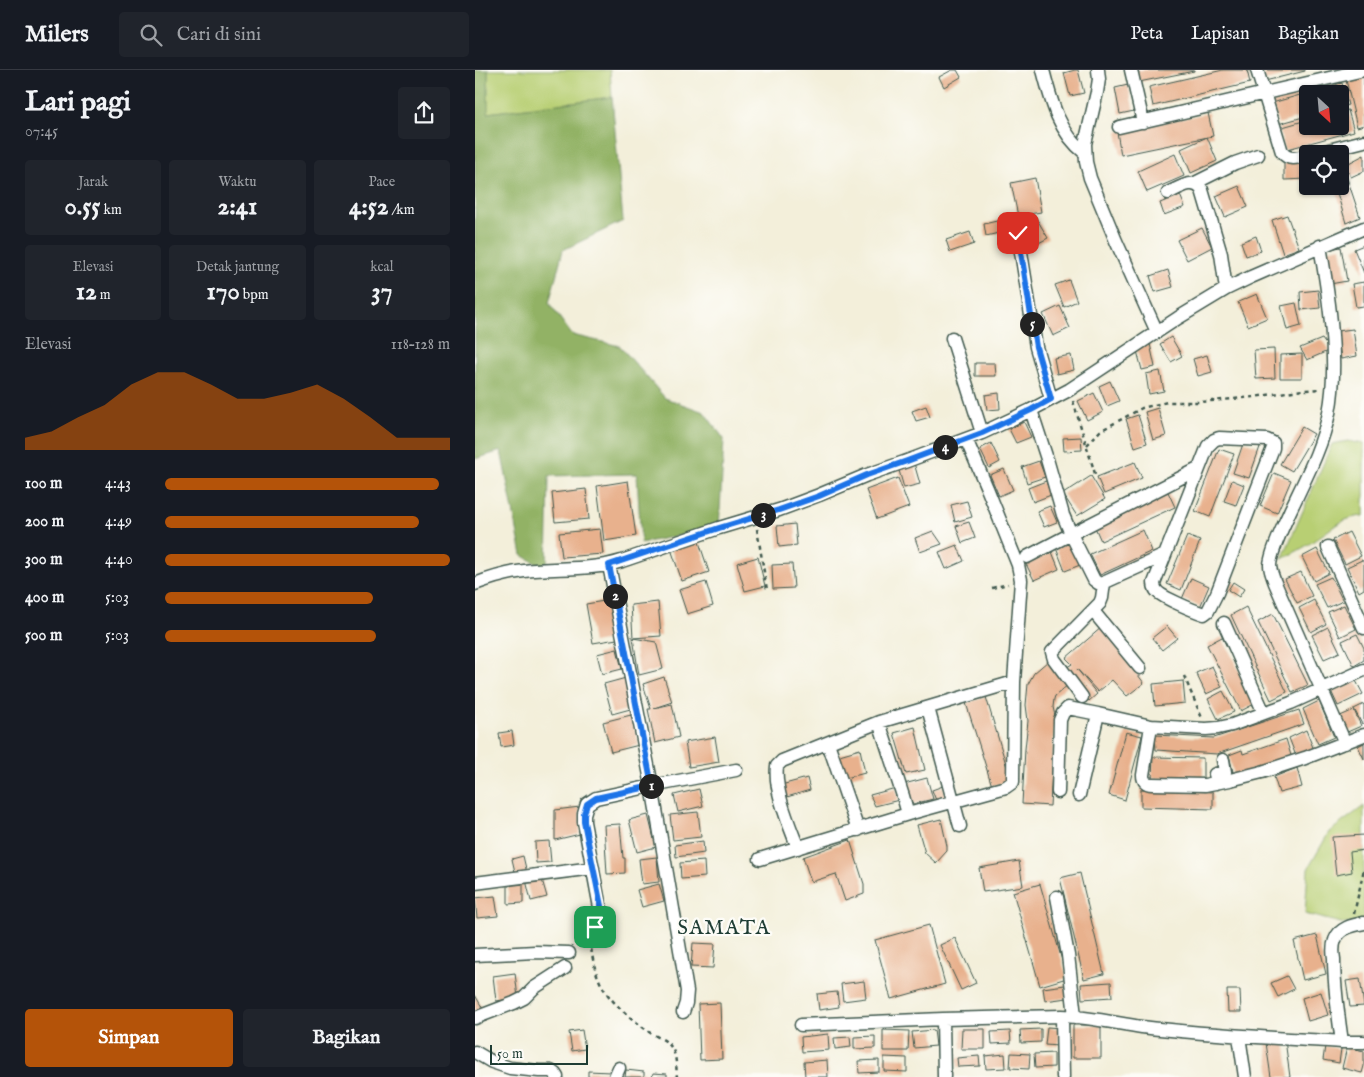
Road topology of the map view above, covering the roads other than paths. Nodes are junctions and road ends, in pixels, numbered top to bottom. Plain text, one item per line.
1 (1043, 70) edge
2 (1098, 70) edge
3 (1131, 70) edge
4 (1257, 70) edge
5 (1362, 71) edge
6 (1263, 93) junction
7 (1143, 122) junction
8 (1119, 127) dead end
9 (1364, 141) edge
10 (1348, 145) edge
11 (1085, 153) junction
12 (1258, 155) dead end
13 (1299, 156) edge
14 (1195, 183) junction
15 (1168, 193) dead end
16 (1364, 228) edge
17 (1018, 233) dead end
18 (1320, 246) junction
19 (1226, 289) junction
20 (1157, 332) junction
21 (952, 338) dead end
22 (1051, 399) junction
23 (1031, 410) junction
24 (982, 433) junction
25 (966, 439) junction
26 (1199, 469) junction
27 (1071, 534) junction
28 (1329, 548) dead end
29 (1165, 555) junction
30 (1027, 557) dead end
31 (609, 565) junction
32 (1104, 583) junction
33 (475, 584) edge
34 (1093, 611) junction
35 (1224, 623) dead end
36 (1364, 628) edge
37 (1140, 668) dead end
38 (1364, 670) edge
39 (1014, 682) junction
40 (1321, 690) junction
41 (1082, 698) dead end
42 (928, 708) junction
43 (1099, 714) junction
44 (1264, 714) junction
45 (879, 722) junction
46 (1151, 726) junction
47 (1364, 735) edge
48 (828, 743) junction
49 (1345, 743) junction
50 (1223, 760) dead end
51 (736, 770) dead end
52 (1217, 783) junction
53 (652, 786) junction
54 (1058, 792) dead end
55 (1079, 795) dead end
56 (954, 801) junction
57 (908, 814) junction
58 (960, 826) dead end
59 (858, 830) junction
60 (797, 848) junction
61 (760, 859) dead end
62 (593, 868) junction
63 (475, 883) edge
64 (1057, 897) dead end
65 (1358, 924) edge
66 (588, 929) road end
67 (569, 953) dead end
68 (475, 955) edge
69 (565, 968) dead end
70 (683, 1012) dead end
71 (1069, 1016) junction
72 (475, 1018) edge
73 (943, 1019) junction
74 (801, 1025) dead end
75 (1239, 1036) junction
76 (1342, 1042) junction
77 (1364, 1042) edge
78 (475, 1052) edge
79 (557, 1077) edge
80 (944, 1077) edge
81 (1063, 1077) edge
82 (1245, 1077) edge

1 - 11 street
2 - 11 street
3 - 7 street
4 - 6 street
5 - 6 street
6 - 7 street
6 - 13 street
7 - 8 street
9 - 10 street
11 - 20 street
12 - 14 street
14 - 15 street
14 - 19 street
16 - 18 street
17 - 22 street
18 - 19 street
18 - 40 street
19 - 20 street
20 - 22 street
21 - 24 street
22 - 23 street
23 - 24 street
23 - 27 street
24 - 25 street
25 - 31 street
25 - 39 street
26 - 27 street
26 - 29 street
26 - 29 street
27 - 30 street
27 - 32 street
28 - 36 street
29 - 32 street
31 - 33 street
31 - 53 street
32 - 34 street
34 - 37 street
34 - 41 street
35 - 44 street
38 - 40 street
39 - 42 street
39 - 56 street
40 - 44 street
40 - 49 street
42 - 45 street
42 - 56 street
43 - 46 street
43 - 54 street
43 - 55 street
44 - 46 street
45 - 48 street
45 - 57 street
46 - 52 street
47 - 49 street
48 - 59 street
48 - 60 street
49 - 52 street
50 - 52 street
51 - 53 street
53 - 62 street
53 - 70 street
56 - 57 street
56 - 58 street
57 - 59 street
59 - 60 street
60 - 61 street
62 - 63 street
62 - 66 street
64 - 71 street
65 - 76 street
67 - 68 street
69 - 72 street
71 - 73 street
71 - 75 street
71 - 81 street
73 - 74 street
73 - 80 street
75 - 76 street
75 - 82 street
76 - 77 street
78 - 79 street

